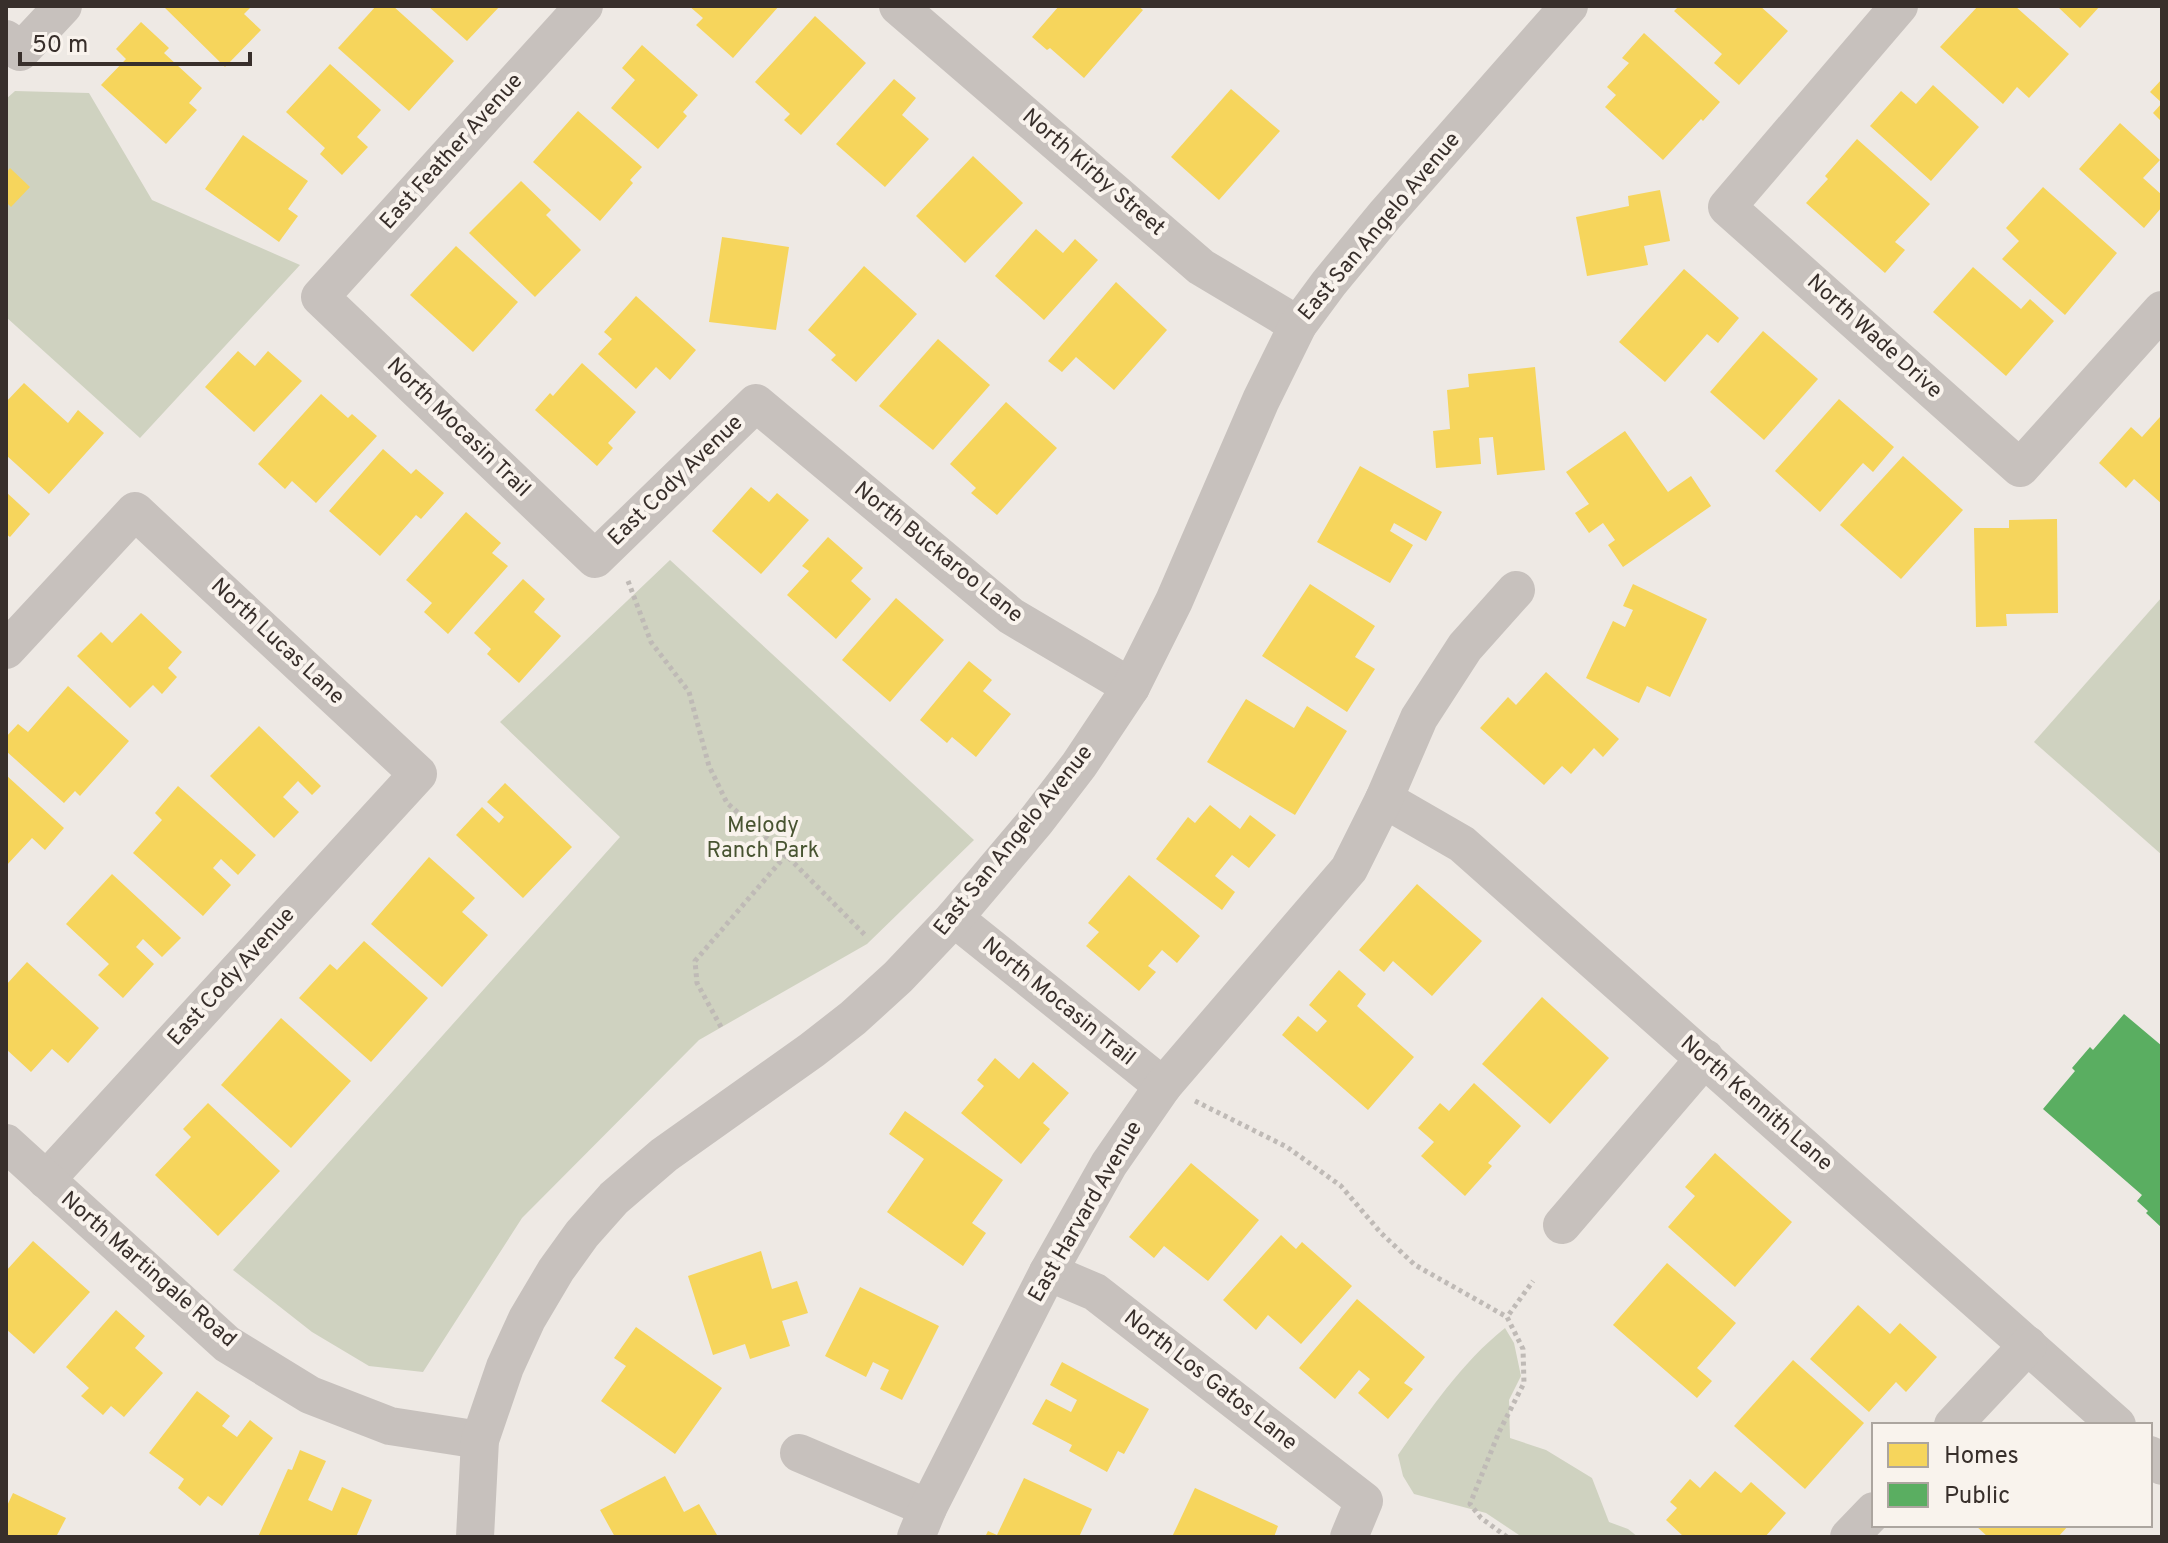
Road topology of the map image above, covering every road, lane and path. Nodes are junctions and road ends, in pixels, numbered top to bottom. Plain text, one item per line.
1 (63, 6) edge
2 (584, 6) edge
3 (898, 6) edge
4 (1569, 6) edge
5 (1899, 6) edge
6 (13, 46) edge
7 (320, 297) joint
8 (2162, 310) edge
9 (1298, 325) junction
10 (756, 403) joint
11 (595, 559) joint
12 (628, 581) dead end
13 (1516, 590) dead end
14 (6, 650) edge
15 (1131, 687) junction
16 (418, 774) joint
17 (1384, 799) junction
18 (786, 855) junction
19 (954, 918) junction
20 (866, 936) dead end
21 (721, 1027) dead end
22 (1705, 1058) junction
23 (1178, 1093) junction
24 (6, 1143) edge
25 (46, 1180) junction
26 (1562, 1225) dead end
27 (1048, 1272) junction
28 (1533, 1281) dead end
29 (1507, 1317) junction
30 (2028, 1345) junction
31 (1955, 1423) edge
32 (2115, 1423) edge
33 (480, 1440) junction
34 (799, 1453) dead end
35 (1872, 1513) edge
36 (922, 1522) edge
37 (475, 1537) edge
38 (1349, 1537) edge
39 (1507, 1537) edge
40 (1849, 1537) edge

1 - 6 street
2 - 7 street, East Feather Avenue
3 - 9 street, North Kirby Street
4 - 9 street, East San Angelo Avenue
5 - 8 street, North Wade Drive
7 - 11 street, North Mocasin Trail
9 - 15 street, East San Angelo Avenue
10 - 11 street, East Cody Avenue
10 - 15 street, North Buckaroo Lane
12 - 18 path
13 - 17 street, East Harvard Avenue
14 - 16 street, North Lucas Lane
15 - 19 street, East San Angelo Avenue
16 - 25 street, East Cody Avenue
17 - 22 street, North Kennith Lane
17 - 23 street, East Harvard Avenue
18 - 20 path
18 - 21 path
19 - 23 street, North Mocasin Trail
19 - 33 street, East San Angelo Avenue
22 - 26 street
22 - 30 street, North Kennith Lane
23 - 27 street, East Harvard Avenue
23 - 29 path
24 - 25 street, North Martingale Road
25 - 33 street, North Martingale Road
27 - 36 street, East Harvard Avenue
27 - 38 street, North Los Gatos Lane
28 - 29 path
29 - 39 path
30 - 31 street
30 - 32 street, North Kennith Lane
33 - 37 street, East San Angelo Avenue
34 - 36 street
35 - 40 street

